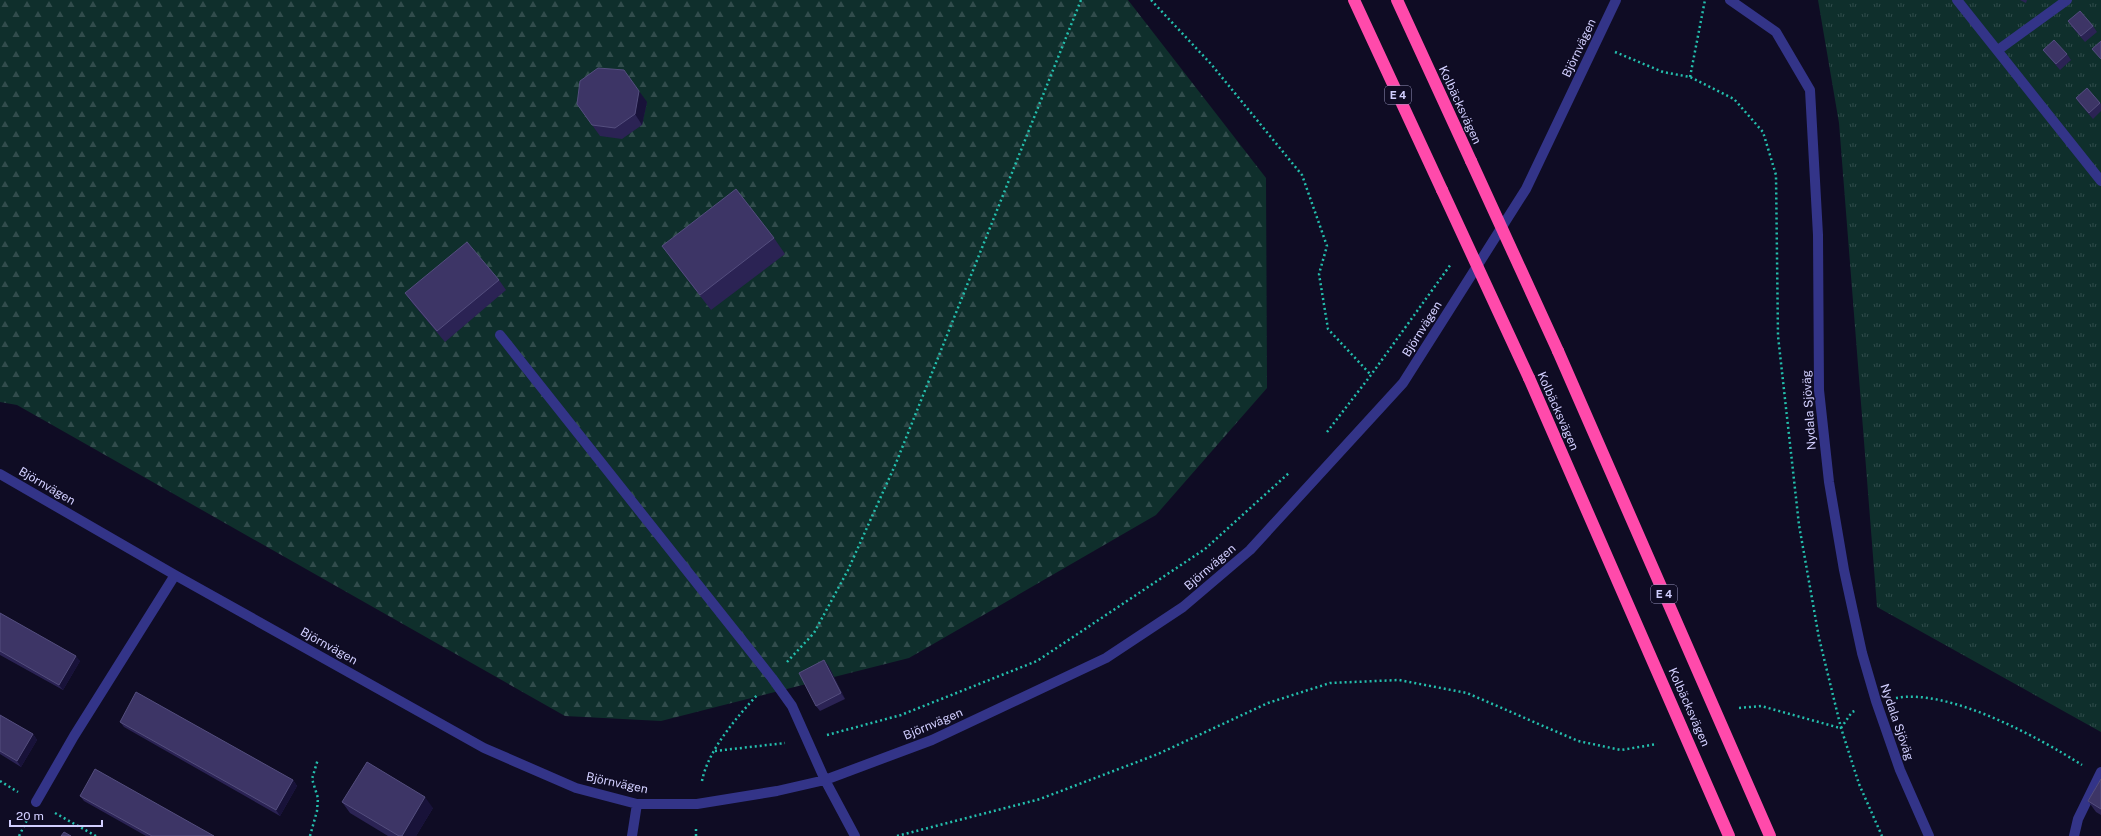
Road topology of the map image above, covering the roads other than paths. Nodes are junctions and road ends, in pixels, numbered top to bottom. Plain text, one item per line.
1 (1354, 0) edge
2 (1397, 0) edge
3 (1616, 0) edge
4 (1730, 0) edge
5 (1957, 0) edge
6 (2066, 0) edge
7 (1998, 50) junction
8 (2099, 174) edge
9 (500, 335) dead end
10 (0, 474) edge
11 (175, 575) junction
12 (2100, 774) edge
13 (825, 780) junction
14 (36, 802) road end
15 (638, 804) junction
16 (632, 836) edge
17 (855, 836) edge
18 (1729, 836) edge
19 (1770, 836) edge
20 (1929, 836) edge
21 (2074, 836) edge

1 - 18 highway, Kolbäcksvägen / E 4, bridge
2 - 19 highway, Kolbäcksvägen / E 4, bridge
3 - 13 street, Björnvägen
4 - 20 street, Nydala Sjöväg
5 - 7 street
6 - 7 street
7 - 8 street
9 - 13 street
10 - 11 street, Björnvägen
11 - 14 street
11 - 15 street, Björnvägen
12 - 21 street
13 - 15 street, Björnvägen
13 - 17 street
15 - 16 street

